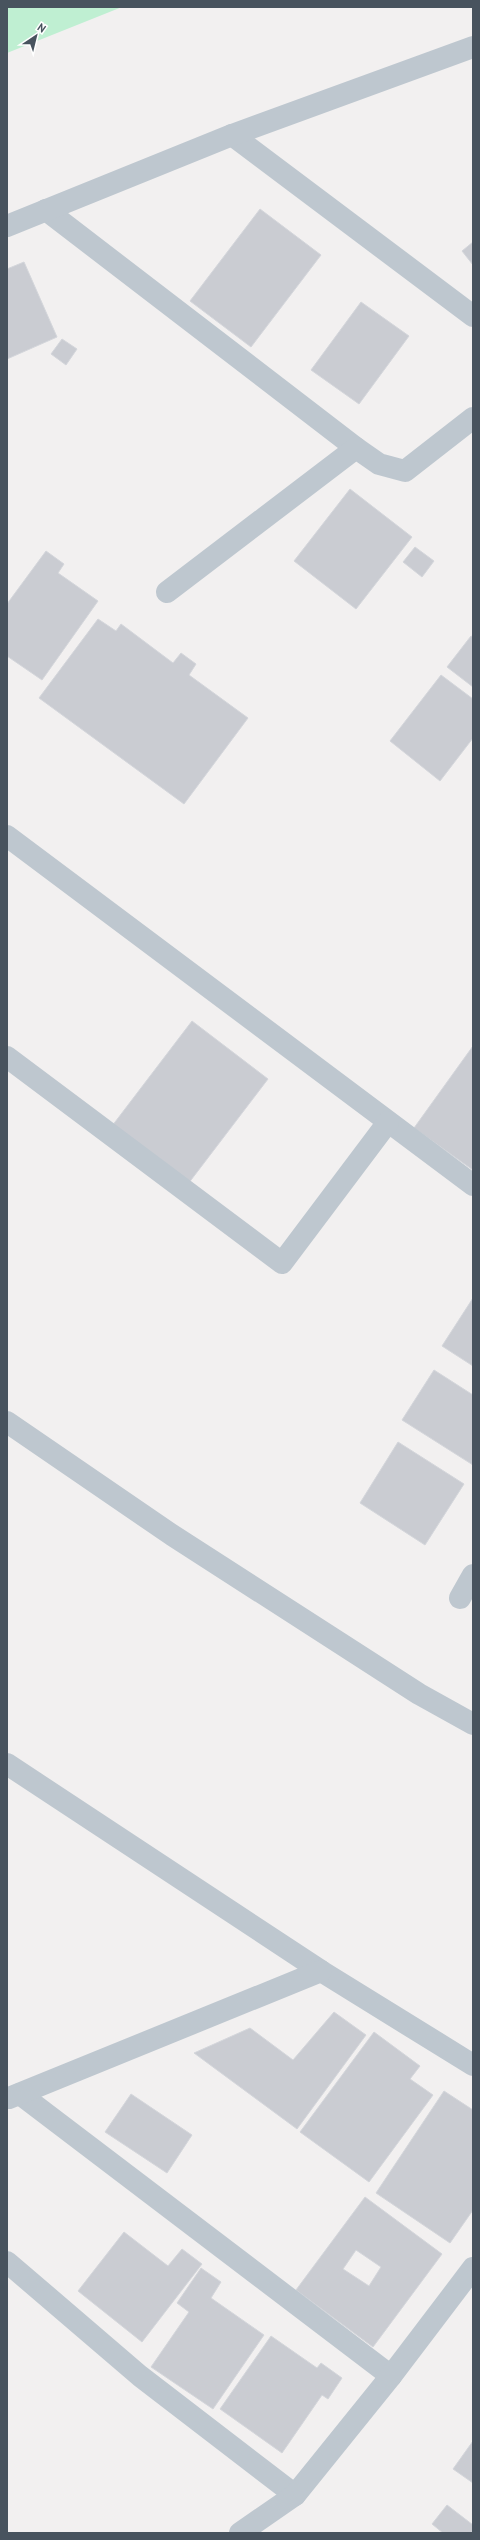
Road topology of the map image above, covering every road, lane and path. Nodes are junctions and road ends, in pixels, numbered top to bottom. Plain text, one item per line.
1 (473, 47) edge
2 (232, 135) junction
3 (46, 210) junction
4 (7, 226) edge
5 (473, 316) edge
6 (473, 418) edge
7 (356, 448) junction
8 (167, 592) dead end
9 (7, 836) edge
10 (7, 1057) edge
11 (388, 1122) junction
12 (473, 1185) edge
13 (7, 1422) edge
14 (473, 1575) edge
15 (460, 1598) dead end
16 (473, 1724) edge
17 (7, 1764) edge
18 (320, 1971) junction
19 (473, 2065) edge
20 (14, 2097) edge
21 (7, 2262) edge
22 (473, 2268) edge
23 (391, 2376) junction
24 (294, 2495) junction
25 (240, 2533) edge

1 - 2 street
2 - 3 street
2 - 5 street
3 - 4 street
3 - 7 street
6 - 7 street
7 - 8 street
9 - 11 street
10 - 11 street
11 - 12 street
13 - 16 street
14 - 15 street
17 - 18 street
18 - 19 street
18 - 20 street
20 - 23 street
21 - 24 street
22 - 23 street
23 - 24 street
24 - 25 street

